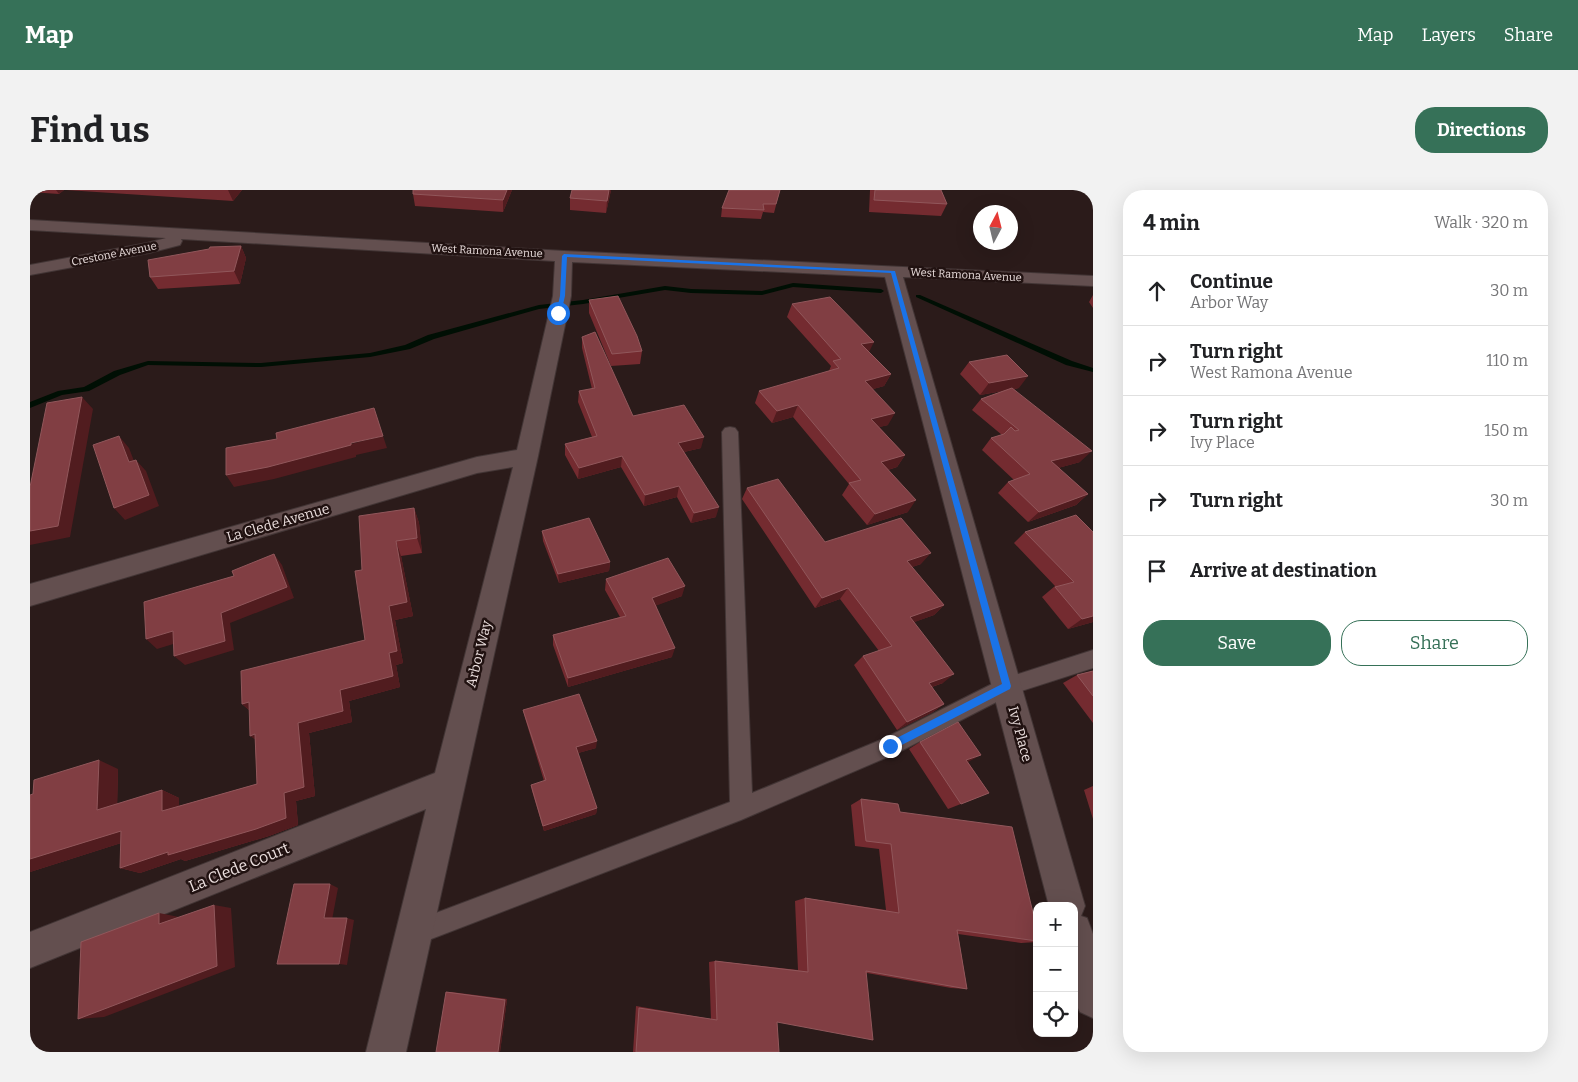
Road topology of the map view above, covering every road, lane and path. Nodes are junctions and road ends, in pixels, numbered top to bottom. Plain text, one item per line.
1 (30, 225) edge
2 (197, 234) junction
3 (564, 256) junction
4 (30, 270) edge
5 (893, 272) junction
6 (1093, 281) edge
7 (730, 432) dead end
8 (527, 456) junction
9 (30, 595) edge
10 (1093, 659) edge
11 (1007, 686) junction
12 (448, 784) junction
13 (741, 809) junction
14 (1066, 902) edge
15 (413, 934) junction
16 (1078, 945) edge
17 (30, 950) edge
18 (1093, 999) edge
19 (386, 1052) edge

1 - 2 street, West Ramona Avenue
2 - 3 street, West Ramona Avenue
2 - 4 street, Crestone Avenue
3 - 5 street, West Ramona Avenue
3 - 8 street, Arbor Way
5 - 6 street, West Ramona Avenue
5 - 11 street, Ivy Place
7 - 13 lane
8 - 9 street, La Clede Avenue
8 - 12 street, Arbor Way
10 - 11 lane
11 - 13 lane
11 - 14 street, Ivy Place
12 - 15 street, Arbor Way
12 - 17 street, La Clede Court
13 - 15 lane
15 - 19 street, Arbor Way
16 - 18 street

